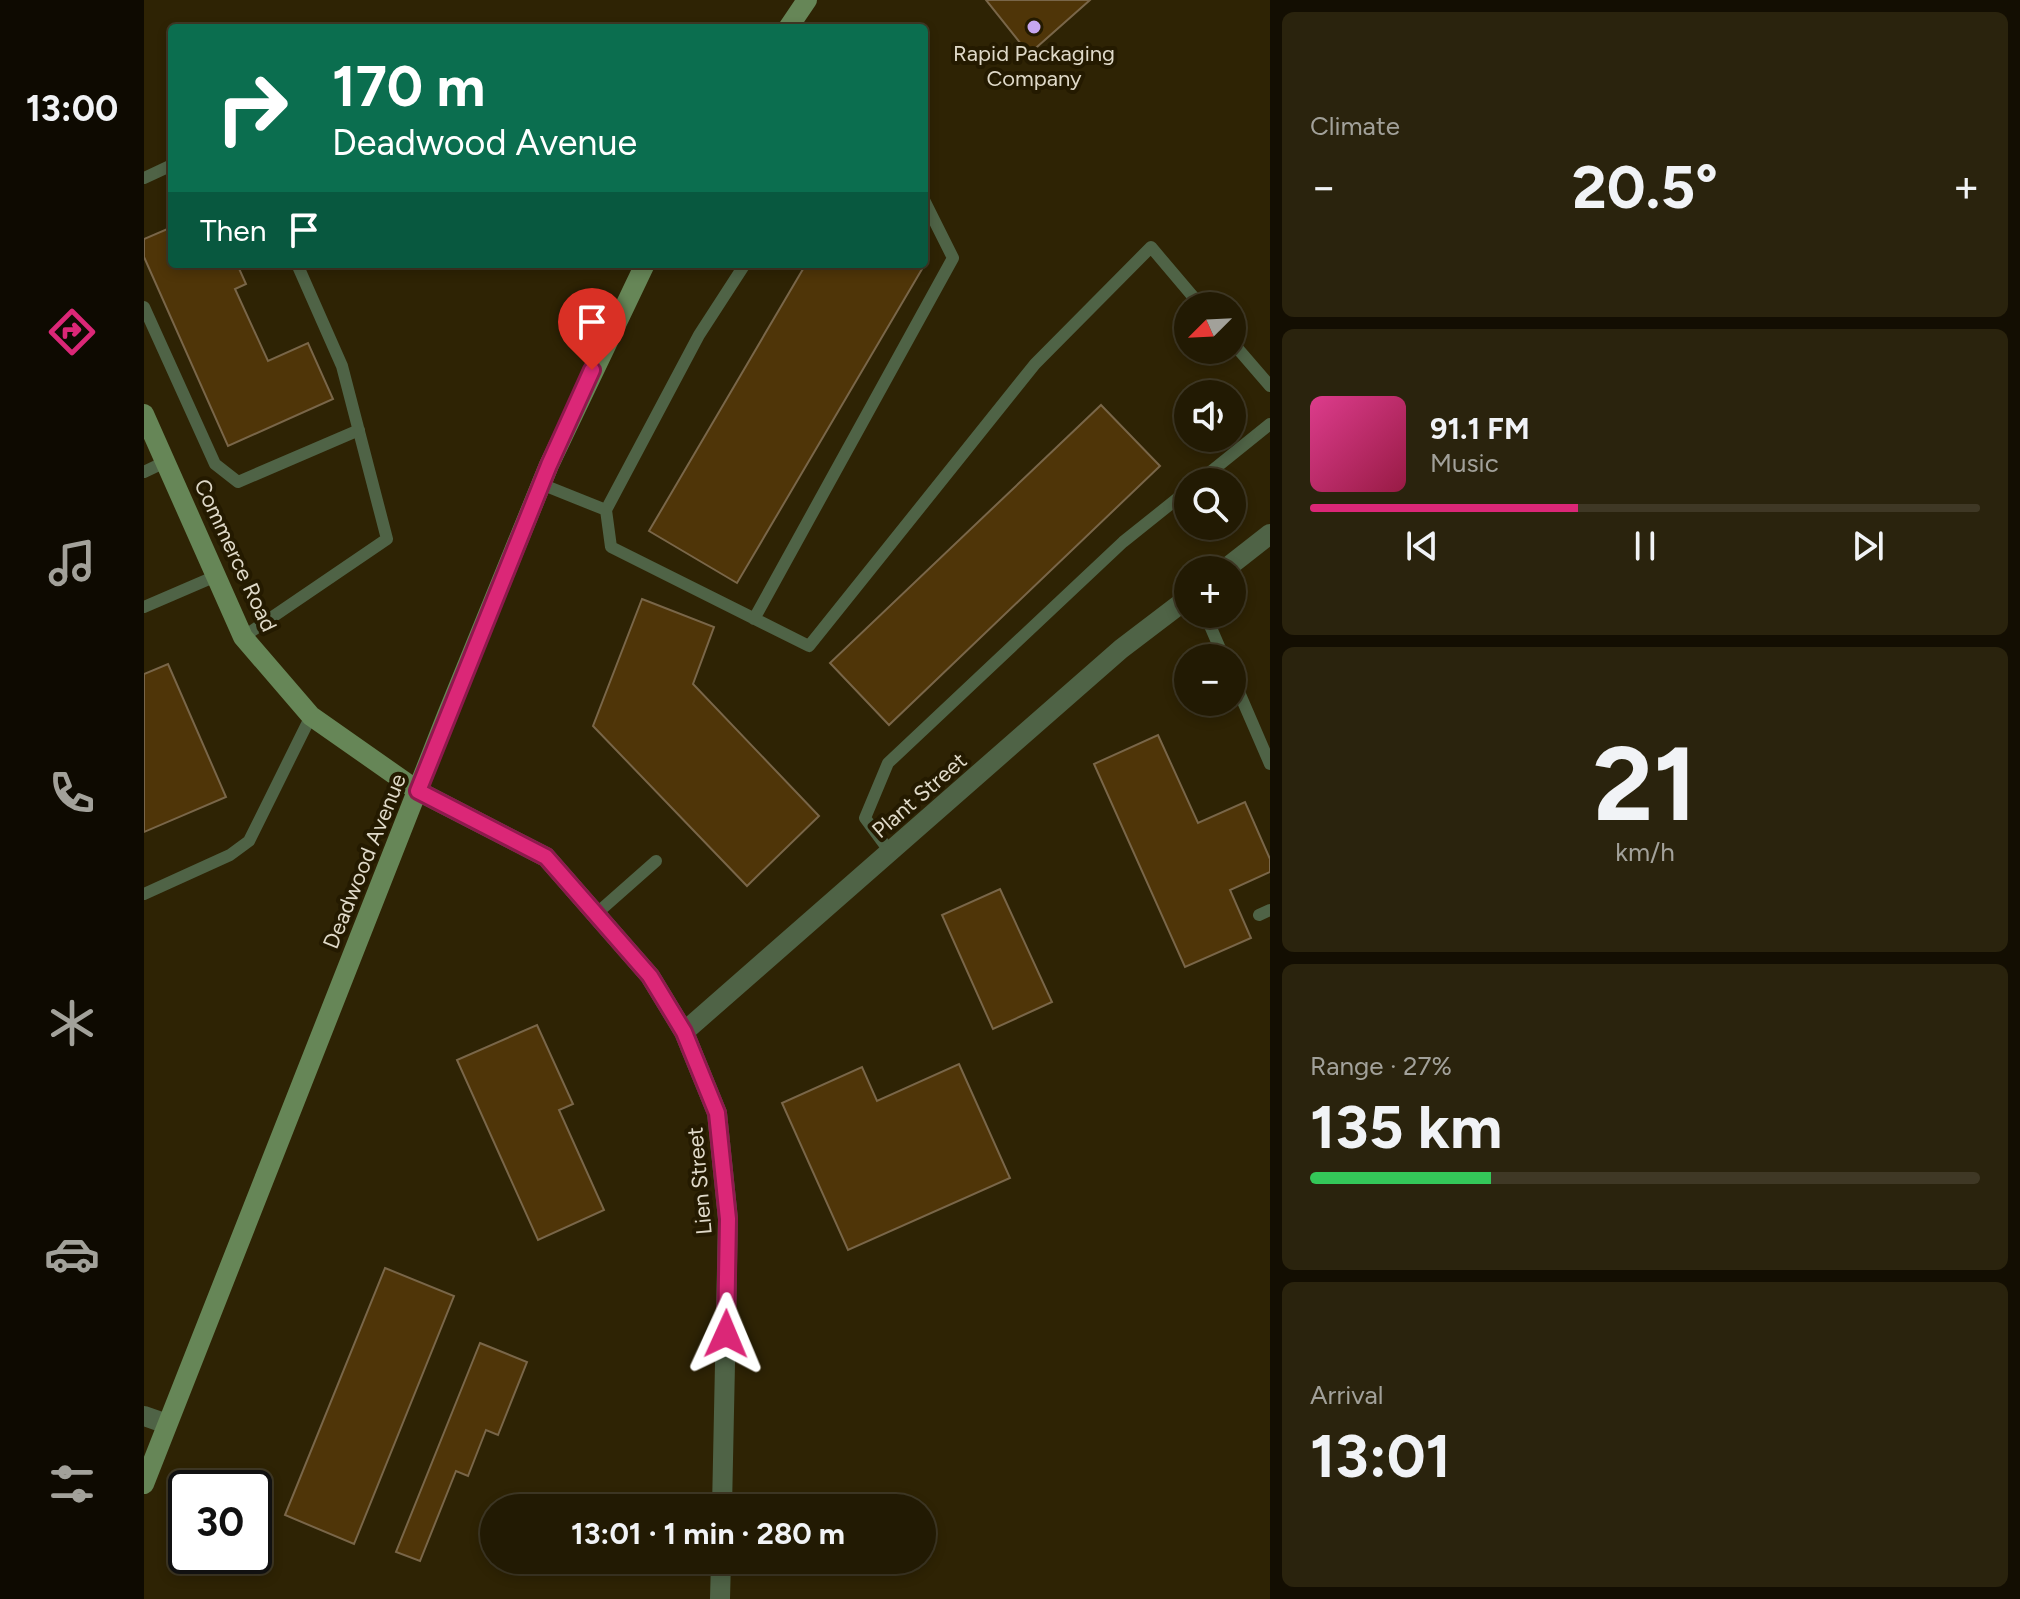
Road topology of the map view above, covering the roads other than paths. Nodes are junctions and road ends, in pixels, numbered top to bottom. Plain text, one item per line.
1 (807, 0) edge
2 (791, 24) edge
3 (168, 167) edge
4 (144, 178) edge
5 (928, 208) edge
6 (299, 268) edge
7 (643, 268) edge
8 (742, 268) edge
9 (1189, 292) edge
10 (144, 307) edge
11 (1246, 358) edge
12 (1270, 386) edge
13 (144, 414) edge
14 (1270, 424) edge
15 (359, 430) junction
16 (165, 462) junction
17 (1215, 468) edge
18 (144, 472) edge
19 (541, 484) junction
20 (1174, 501) edge
21 (606, 510) junction
22 (1270, 534) edge
23 (1242, 556) edge
24 (216, 576) junction
25 (144, 607) edge
26 (1174, 609) edge
27 (754, 619) junction
28 (243, 637) junction
29 (1246, 708) edge
30 (311, 716) junction
31 (1270, 764) edge
32 (418, 791) junction
33 (890, 852) junction
34 (656, 861) dead end
35 (144, 894) edge
36 (596, 914) junction
37 (684, 1032) junction
38 (144, 1416) edge
39 (167, 1424) junction
40 (144, 1484) edge
41 (722, 1494) edge
42 (721, 1574) edge
43 (720, 1599) edge

1 - 2 main road
3 - 4 lane
5 - 27 lane
6 - 15 lane
7 - 19 main road, Deadwood Avenue
8 - 21 lane
9 - 27 lane
10 - 15 lane
11 - 12 lane
13 - 16 main road, Commerce Road
14 - 17 lane
15 - 28 lane
16 - 18 lane
16 - 24 main road, Commerce Road
19 - 21 lane
19 - 32 main road, Deadwood Avenue
20 - 33 lane
21 - 27 lane
22 - 23 street
24 - 25 lane
24 - 28 main road, Commerce Road
26 - 33 street, Plant Street
28 - 30 main road, Commerce Road
29 - 31 lane
30 - 32 main road, Commerce Road
30 - 35 lane
32 - 36 street, Lien Street
32 - 39 main road, Deadwood Avenue
33 - 37 street, Plant Street
34 - 36 lane
36 - 37 street, Lien Street
37 - 41 street, Lien Street
38 - 39 street
39 - 40 main road, Deadwood Avenue
42 - 43 street

